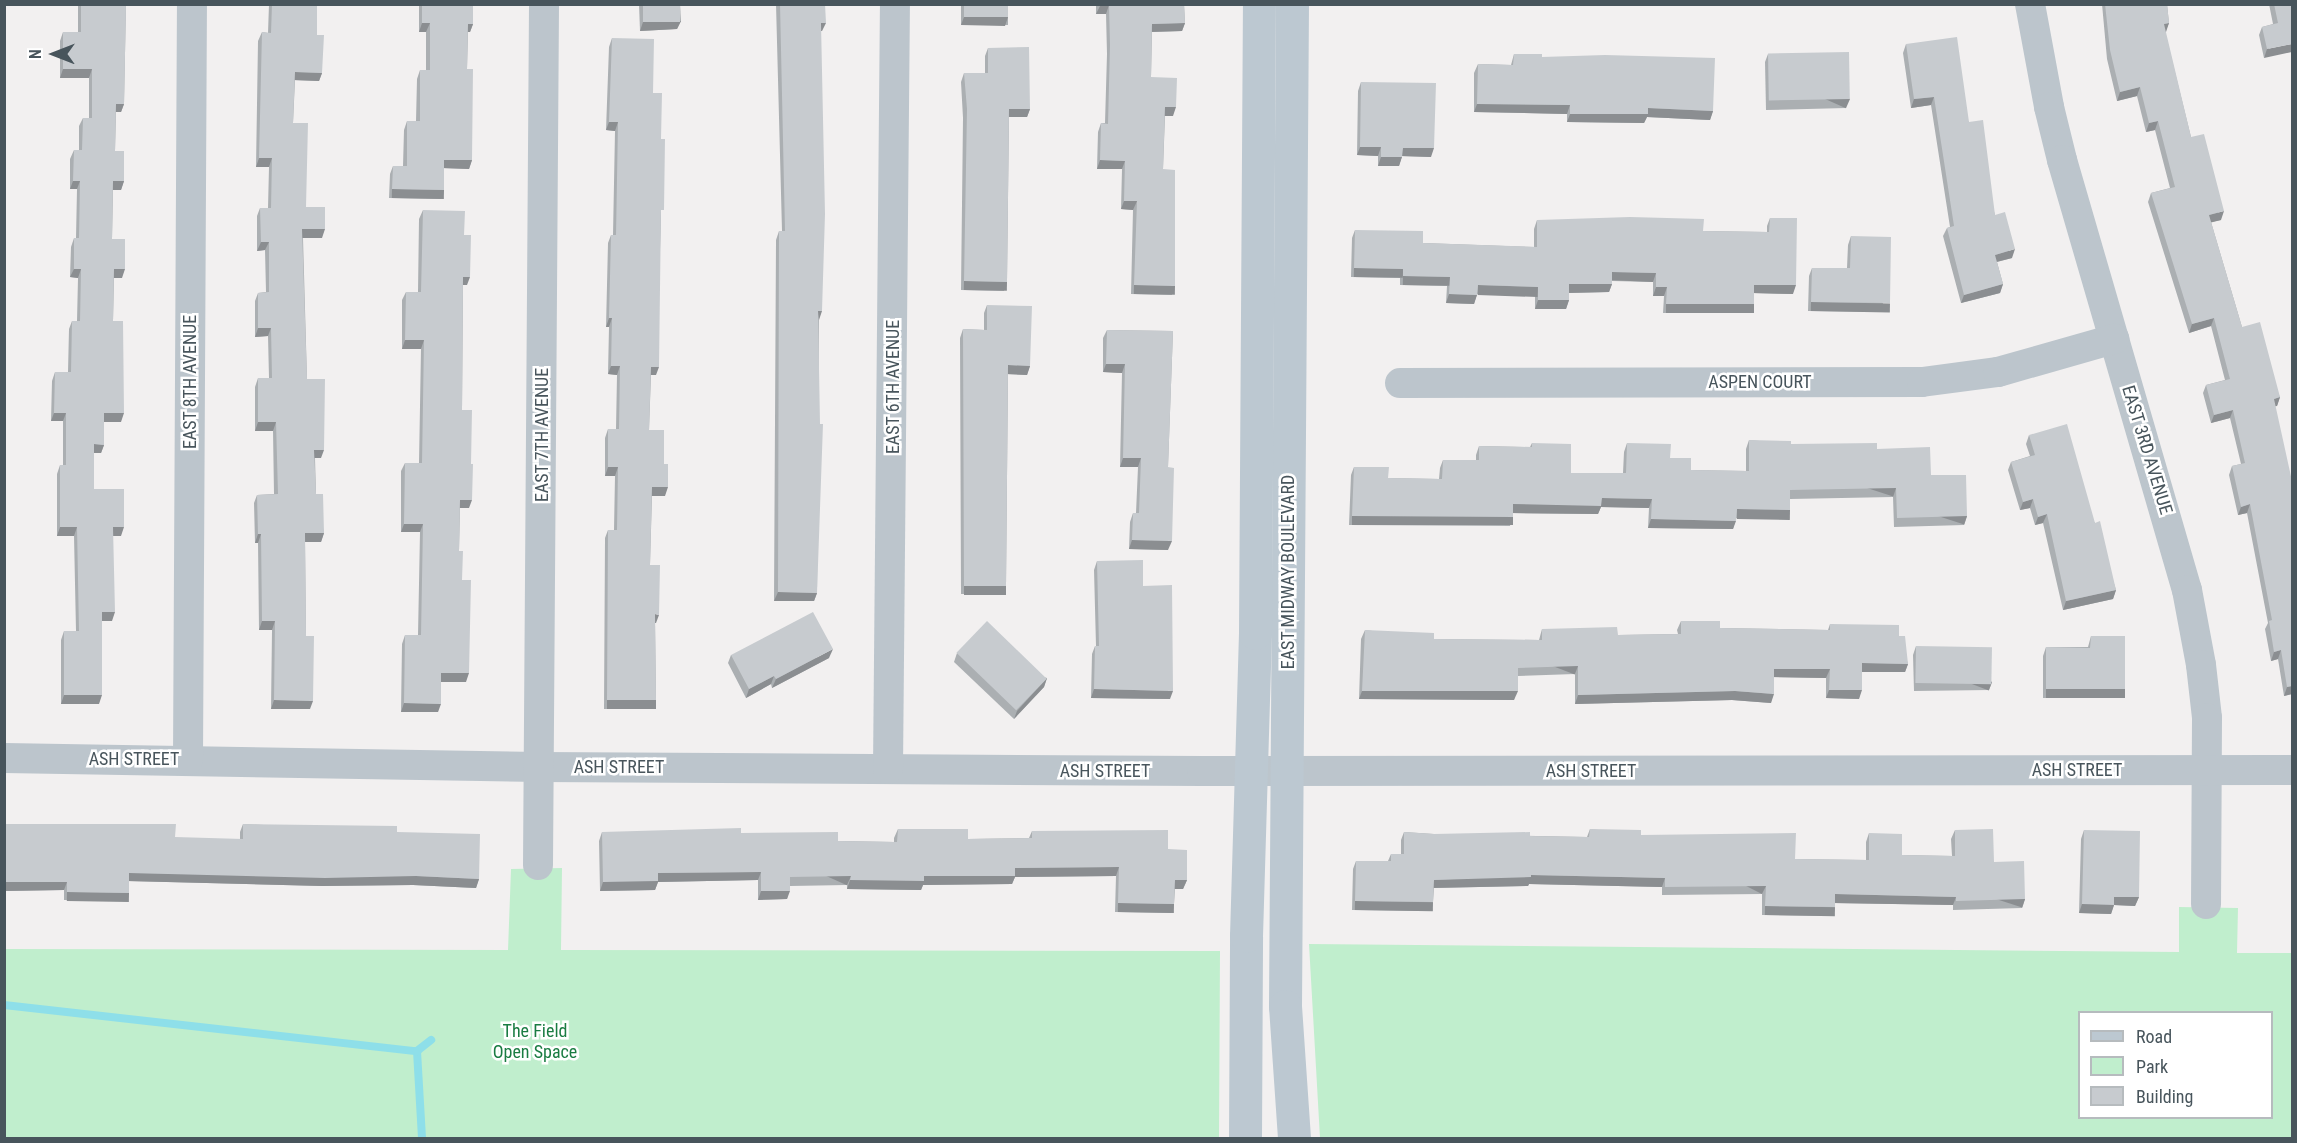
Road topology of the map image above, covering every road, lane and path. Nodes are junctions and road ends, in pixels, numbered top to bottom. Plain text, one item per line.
1 (192, 4) edge
2 (544, 4) edge
3 (895, 4) edge
4 (1259, 4) edge
5 (1292, 4) edge
6 (2030, 4) edge
7 (2114, 339) junction
8 (1400, 383) dead end
9 (4, 758) edge
10 (188, 760) junction
11 (539, 767) junction
12 (888, 769) junction
13 (2206, 770) junction
14 (2292, 770) edge
15 (1251, 771) junction
16 (1288, 771) junction
17 (538, 865) dead end
18 (2206, 904) dead end
19 (1245, 1138) edge
20 (1294, 1138) edge

1 - 10 street, EAST 8TH AVENUE
2 - 11 street, EAST 7TH AVENUE
3 - 12 street, EAST 6TH AVENUE
4 - 15 main road, EAST MIDWAY BOULEVARD
5 - 16 main road, EAST MIDWAY BOULEVARD
6 - 7 street, EAST 3RD AVENUE
7 - 8 street, ASPEN COURT
7 - 13 street, EAST 3RD AVENUE
9 - 10 street, ASH STREET
10 - 11 street, ASH STREET
11 - 12 street, ASH STREET
11 - 17 street, EAST 7TH AVENUE
12 - 15 street, ASH STREET
13 - 14 street, ASH STREET
13 - 16 street, ASH STREET
13 - 18 street, EAST 3RD AVENUE
15 - 16 street, ASH STREET
15 - 19 main road, EAST MIDWAY BOULEVARD
16 - 20 main road, EAST MIDWAY BOULEVARD

